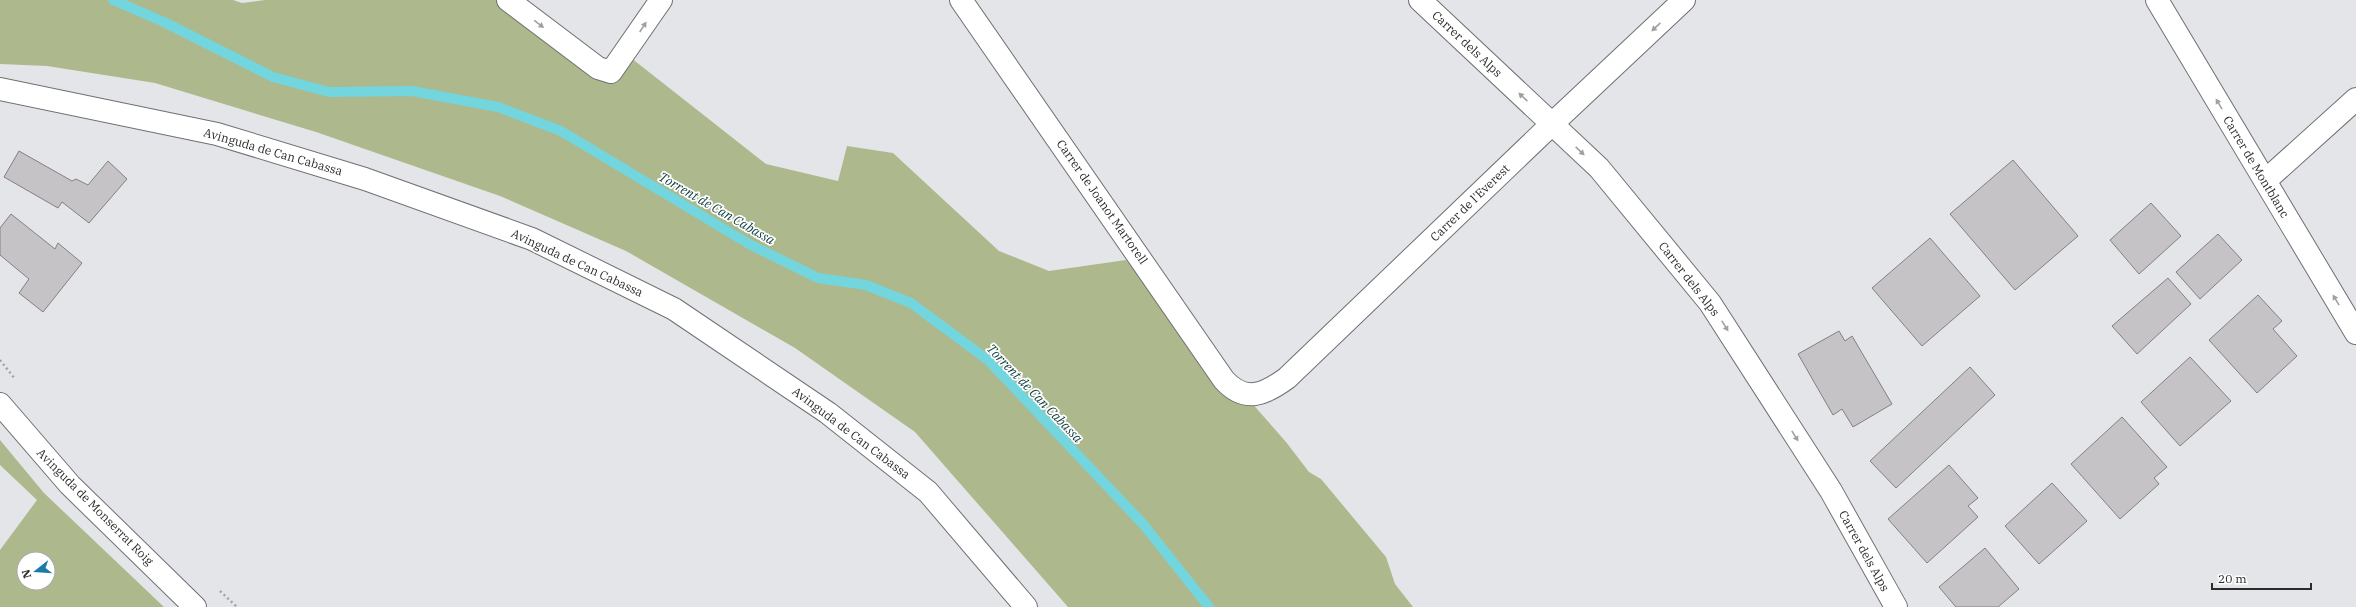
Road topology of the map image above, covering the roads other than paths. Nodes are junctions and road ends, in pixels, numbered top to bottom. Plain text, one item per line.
1 (508, 0) edge
2 (661, 0) edge
3 (961, 0) edge
4 (1420, 0) edge
5 (1684, 0) edge
6 (2157, 0) edge
7 (3, 91) edge
8 (2356, 99) edge
9 (1552, 124) junction
10 (2265, 181) junction
11 (2356, 333) edge
12 (1250, 395) joint
13 (0, 404) edge
14 (194, 607) edge
15 (1026, 607) edge
16 (1896, 607) edge

1 -> 2 street
3 - 12 street, Carrer de Joanot Martorell
9 -> 4 street, Carrer dels Alps
5 -> 9 street, Carrer de l'Everest
10 -> 6 street, Carrer de Montblanc
7 - 15 street, Avinguda de Can Cabassa
8 - 10 street
9 - 12 street, Carrer de l'Everest
9 -> 16 street, Carrer dels Alps
11 -> 10 street, Carrer de Montblanc
13 - 14 street, Avinguda de Monserrat Roig

